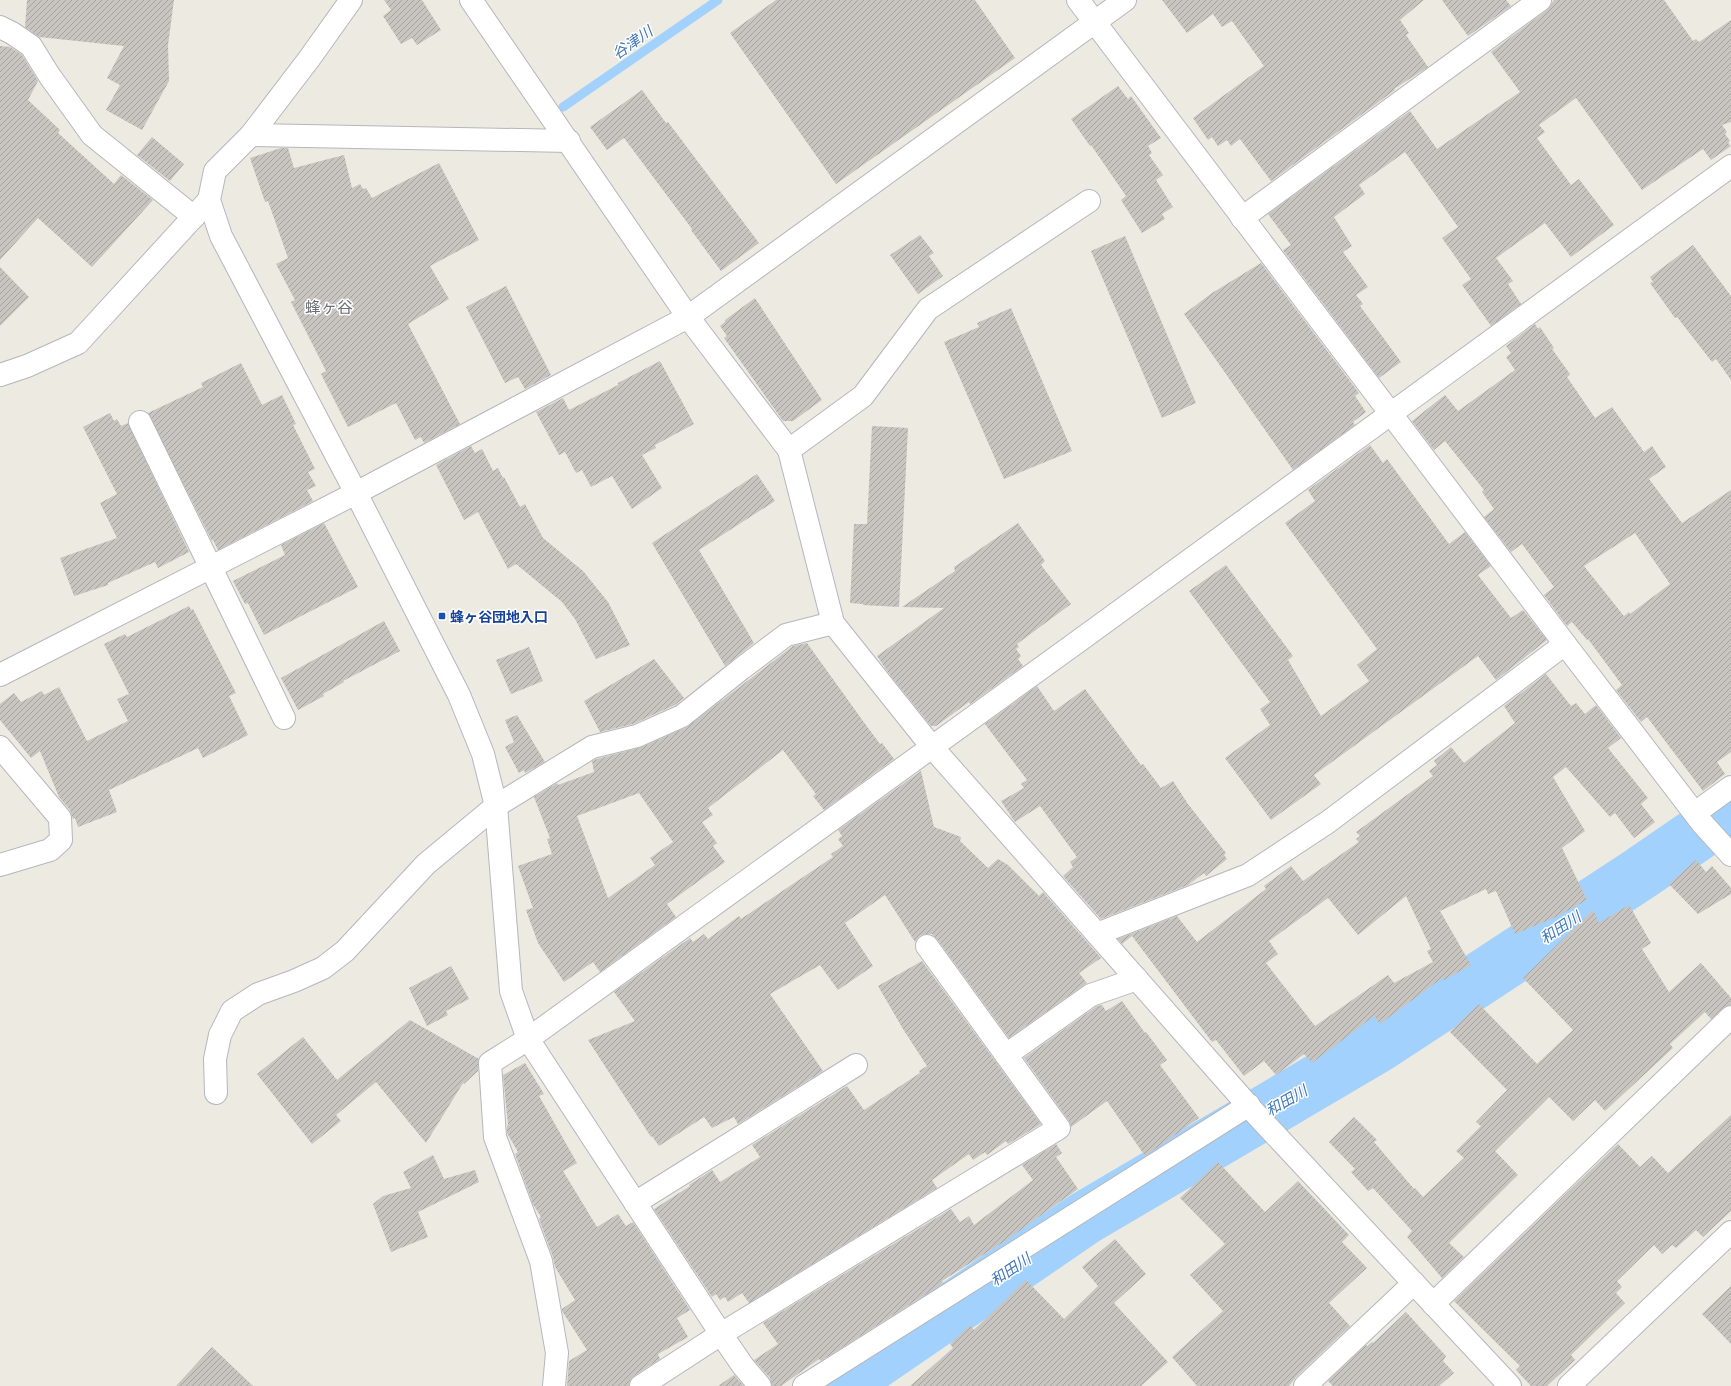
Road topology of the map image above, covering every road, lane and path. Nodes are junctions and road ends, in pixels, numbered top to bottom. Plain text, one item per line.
1 (351, 0) edge
2 (471, 0) edge
3 (1078, 0) edge
4 (1125, 0) edge
5 (1540, 0) edge
6 (1094, 22) junction
7 (0, 27) edge
8 (251, 135) junction
9 (569, 141) junction
10 (1731, 166) edge
11 (209, 200) junction
12 (1089, 201) dead end
13 (194, 217) junction
14 (1242, 218) junction
15 (688, 317) junction
16 (0, 376) edge
17 (1390, 415) junction
18 (140, 422) dead end
19 (789, 450) junction
20 (356, 493) junction
21 (211, 567) junction
22 (833, 623) junction
23 (1565, 644) junction
24 (0, 675) edge
25 (284, 718) dead end
26 (0, 747) edge
27 (932, 747) junction
28 (1731, 787) edge
29 (496, 806) junction
30 (1699, 818) junction
31 (1724, 847) edge
32 (0, 865) edge
33 (1097, 934) junction
34 (926, 946) dead end
35 (1137, 979) junction
36 (1731, 1017) edge
37 (528, 1039) junction
38 (1006, 1055) junction
39 (856, 1065) dead end
40 (216, 1093) dead end
41 (1252, 1109) junction
42 (635, 1203) junction
43 (1731, 1232) edge
44 (1414, 1283) junction
45 (1433, 1304) junction
46 (721, 1334) junction
47 (554, 1386) edge
48 (641, 1386) edge
49 (760, 1386) edge
50 (804, 1386) edge
51 (1305, 1386) edge
52 (1510, 1386) edge
53 (1569, 1386) edge

1 - 8 street
2 - 9 street
3 - 6 street
4 - 6 street
5 - 14 street
6 - 14 street
6 - 15 street
7 - 13 street
8 - 9 street
8 - 11 street
9 - 15 street
10 - 17 street
11 - 13 street
11 - 20 street
12 - 19 street
13 - 16 street
14 - 17 street
15 - 19 street
15 - 20 street
17 - 23 street
17 - 27 street
18 - 21 street
19 - 22 street
20 - 21 street
20 - 29 street
21 - 24 street
21 - 25 street
22 - 27 street
22 - 29 street
23 - 30 street
23 - 33 street
26 - 32 street
27 - 33 street
27 - 37 street
28 - 30 street
29 - 37 street
29 - 40 street
30 - 31 street
33 - 35 street
34 - 38 street
35 - 38 street
35 - 41 street
36 - 45 street
37 - 42 street
37 - 47 street
38 - 46 street
39 - 42 street
41 - 44 street
41 - 50 street
42 - 46 street
43 - 53 street
44 - 45 street
44 - 51 street
45 - 52 street
46 - 48 street
46 - 49 street

